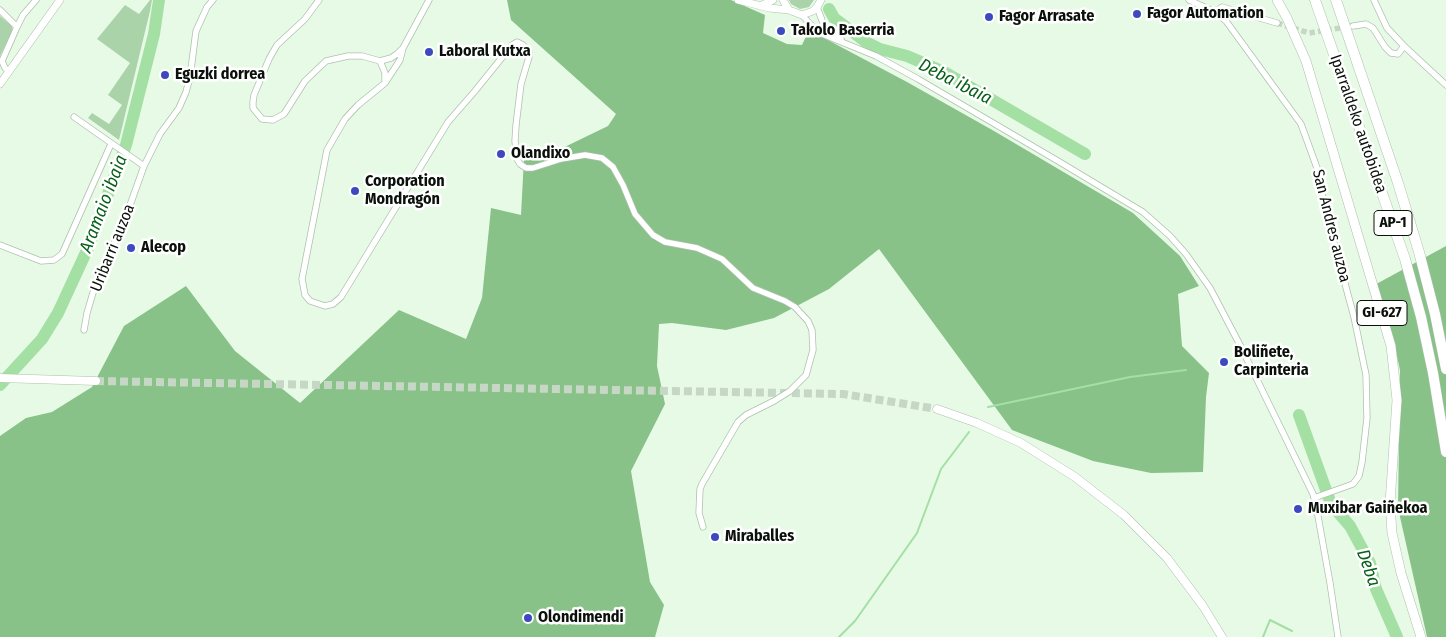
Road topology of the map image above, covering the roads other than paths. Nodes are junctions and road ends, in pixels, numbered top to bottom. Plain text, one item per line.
1 (36, 0) edge
2 (60, 0) edge
3 (213, 0) edge
4 (320, 0) edge
5 (429, 0) edge
6 (738, 0) edge
7 (773, 0) edge
8 (783, 0) edge
9 (1189, 0) edge
10 (1277, 0) edge
11 (1315, 0) edge
12 (1336, 0) edge
13 (1374, 0) edge
14 (820, 2) edge
15 (760, 6) junction
16 (0, 10) edge
17 (789, 10) junction
18 (1216, 12) junction
19 (802, 15) junction
20 (1277, 23) tunnel mouth
21 (1353, 26) tunnel mouth
22 (17, 27) junction
23 (847, 43) junction
24 (1404, 46) junction
25 (403, 48) junction
26 (380, 61) junction
27 (9, 71) junction
28 (385, 82) junction
29 (0, 84) edge
30 (1446, 85) edge
31 (74, 117) dead end
32 (111, 144) junction
33 (144, 166) junction
34 (0, 245) edge
35 (84, 330) dead end
36 (1446, 369) edge
37 (0, 378) edge
38 (96, 381) tunnel mouth
39 (937, 409) tunnel mouth
40 (1446, 452) edge
41 (1314, 498) junction
42 (703, 527) dead end
43 (1222, 637) edge
44 (1338, 637) edge
45 (1421, 637) edge

1 - 22 street
2 - 27 street
3 - 33 street, Uribarri auzoa
4 - 26 street
5 - 25 street
6 - 15 street
7 - 15 street
8 - 17 street
9 - 18 street, San Andres auzoa
10 - 45 main road, GI-627
11 - 40 highway, Iparraldeko autobidea / AP-1
12 - 36 highway, AP-1
13 - 24 street
14 - 19 street
14 - 23 street
15 - 17 street
16 - 22 street
17 - 19 street
18 - 20 street, San Andres auzoa
18 - 41 street, San Andres auzoa
19 - 23 street
21 - 24 street
22 - 27 street
23 - 41 street
24 - 30 street
25 - 26 street
25 - 28 street
26 - 28 street
27 - 29 street
28 - 42 street
31 - 32 street
32 - 33 street
32 - 34 street
33 - 35 street, Uribarri auzoa
37 - 38 main road
39 - 43 main road
41 - 44 street

